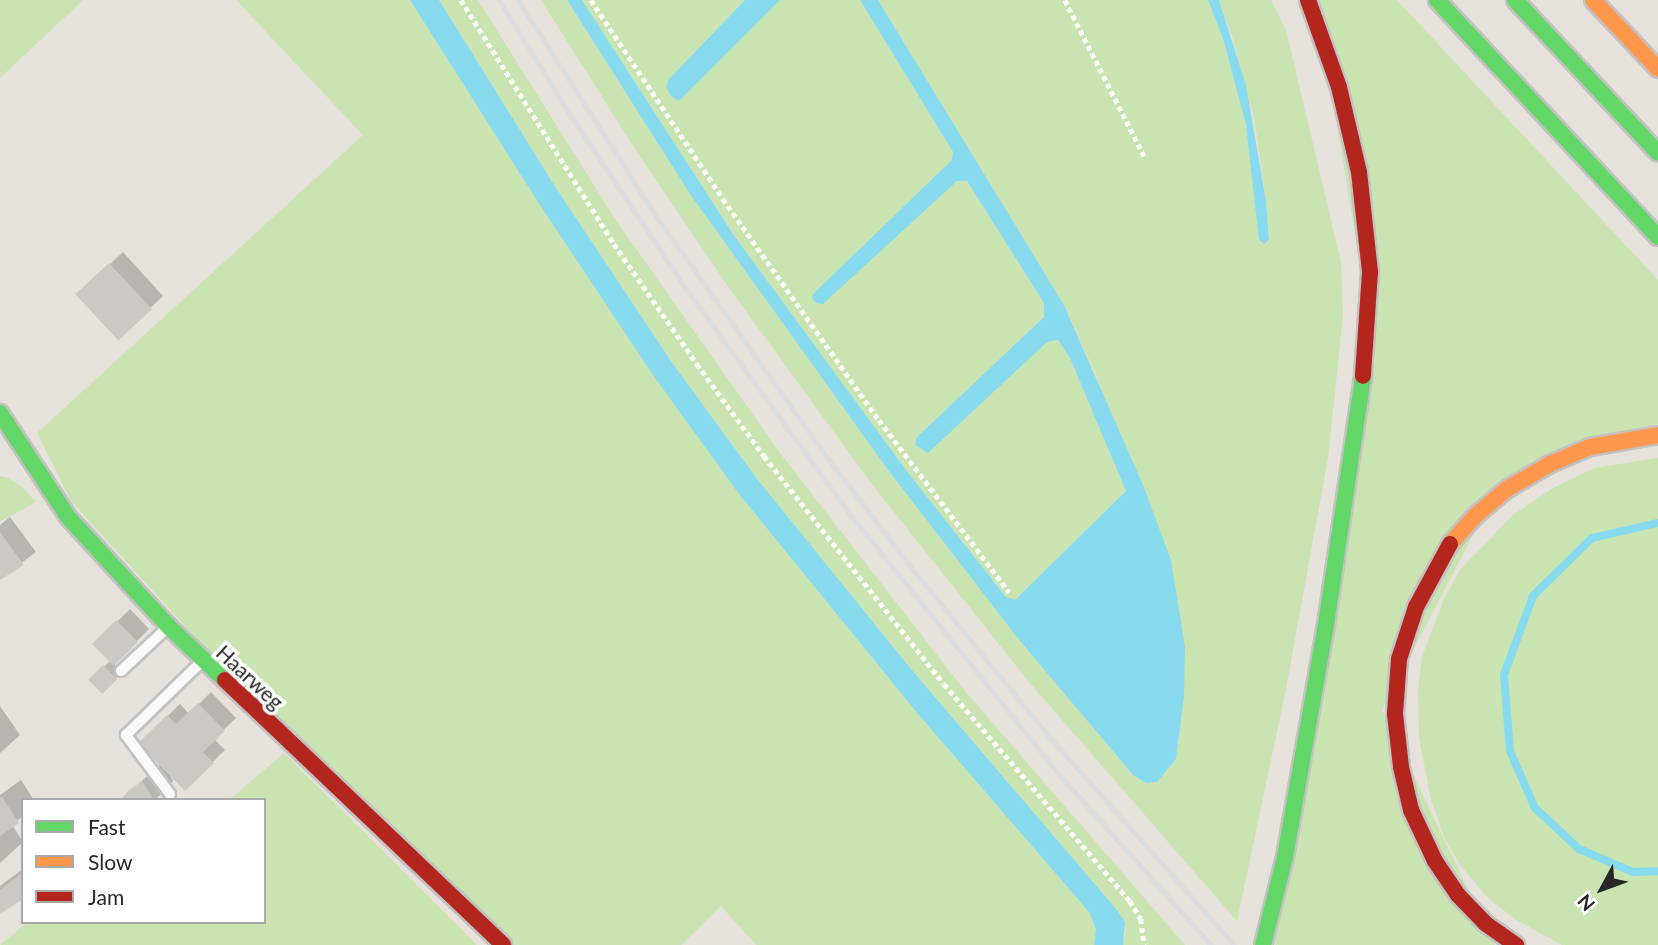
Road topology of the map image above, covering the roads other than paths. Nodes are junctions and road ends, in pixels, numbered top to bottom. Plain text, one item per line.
1 (1308, 0) edge
2 (1437, 0) edge
3 (1515, 0) edge
4 (1593, 0) edge
5 (1658, 69) edge
6 (1658, 153) edge
7 (1658, 237) edge
8 (0, 413) edge
9 (1658, 435) edge
10 (169, 627) junction
11 (202, 661) junction
12 (121, 671) dead end
13 (170, 794) dead end
14 (1265, 940) edge
15 (503, 945) edge
16 (1516, 945) edge

1 - 14 main road
2 - 7 main road
3 - 6 main road
4 - 5 main road
8 - 10 main road, Haarweg
9 - 16 main road
10 - 11 main road, Haarweg
10 - 12 lane
11 - 13 lane
11 - 15 main road, Haarweg

